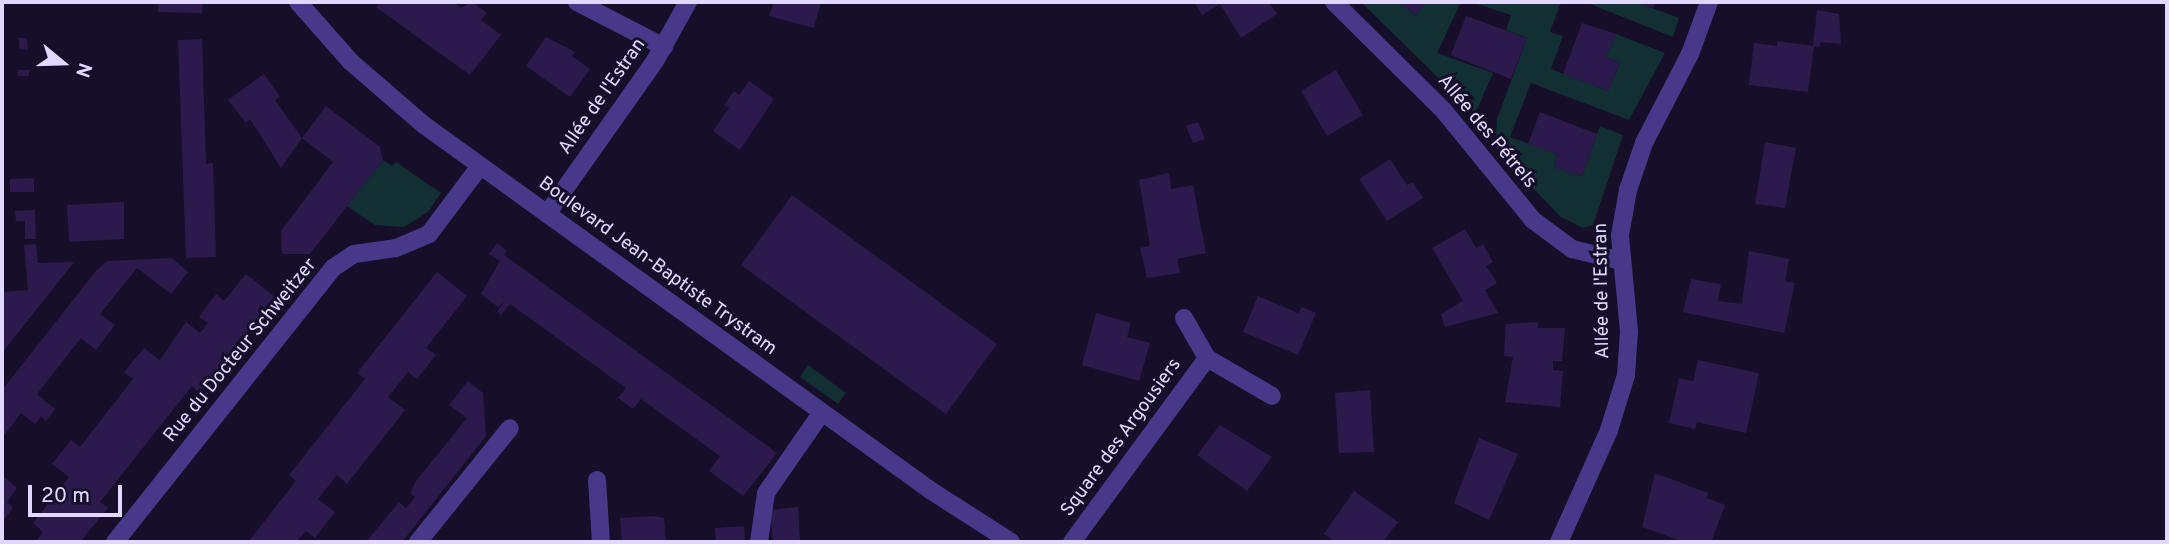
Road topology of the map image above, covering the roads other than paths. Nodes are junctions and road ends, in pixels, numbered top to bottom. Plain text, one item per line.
1 (577, 2) edge
2 (688, 2) edge
3 (1334, 2) edge
4 (1709, 2) edge
5 (304, 4) edge
6 (664, 47) junction
7 (480, 166) junction
8 (547, 214) junction
9 (1622, 261) junction
10 (1184, 318) dead end
11 (1207, 358) junction
12 (1272, 396) dead end
13 (822, 412) junction
14 (510, 428) dead end
15 (597, 480) dead end
16 (121, 540) edge
17 (418, 542) edge
18 (601, 542) edge
19 (760, 542) edge
20 (1012, 542) edge
21 (1072, 542) edge
22 (1559, 542) edge

1 - 6 street
2 - 6 street, Allée de l'Estran
3 - 9 street, Allée des Pétrels
4 - 9 street, Allée de l'Estran
5 - 7 street, Boulevard Jean-Baptiste Trystram
6 - 8 street, Allée de l'Estran
7 - 8 street, Boulevard Jean-Baptiste Trystram
7 - 16 street, Rue du Docteur Schweitzer
8 - 13 street, Boulevard Jean-Baptiste Trystram
9 - 22 street, Allée de l'Estran
10 - 11 street, Square des Argousiers
11 - 12 street, Square des Argousiers
11 - 21 street, Square des Argousiers
13 - 19 street
13 - 20 street, Boulevard Jean-Baptiste Trystram
14 - 17 street
15 - 18 street

